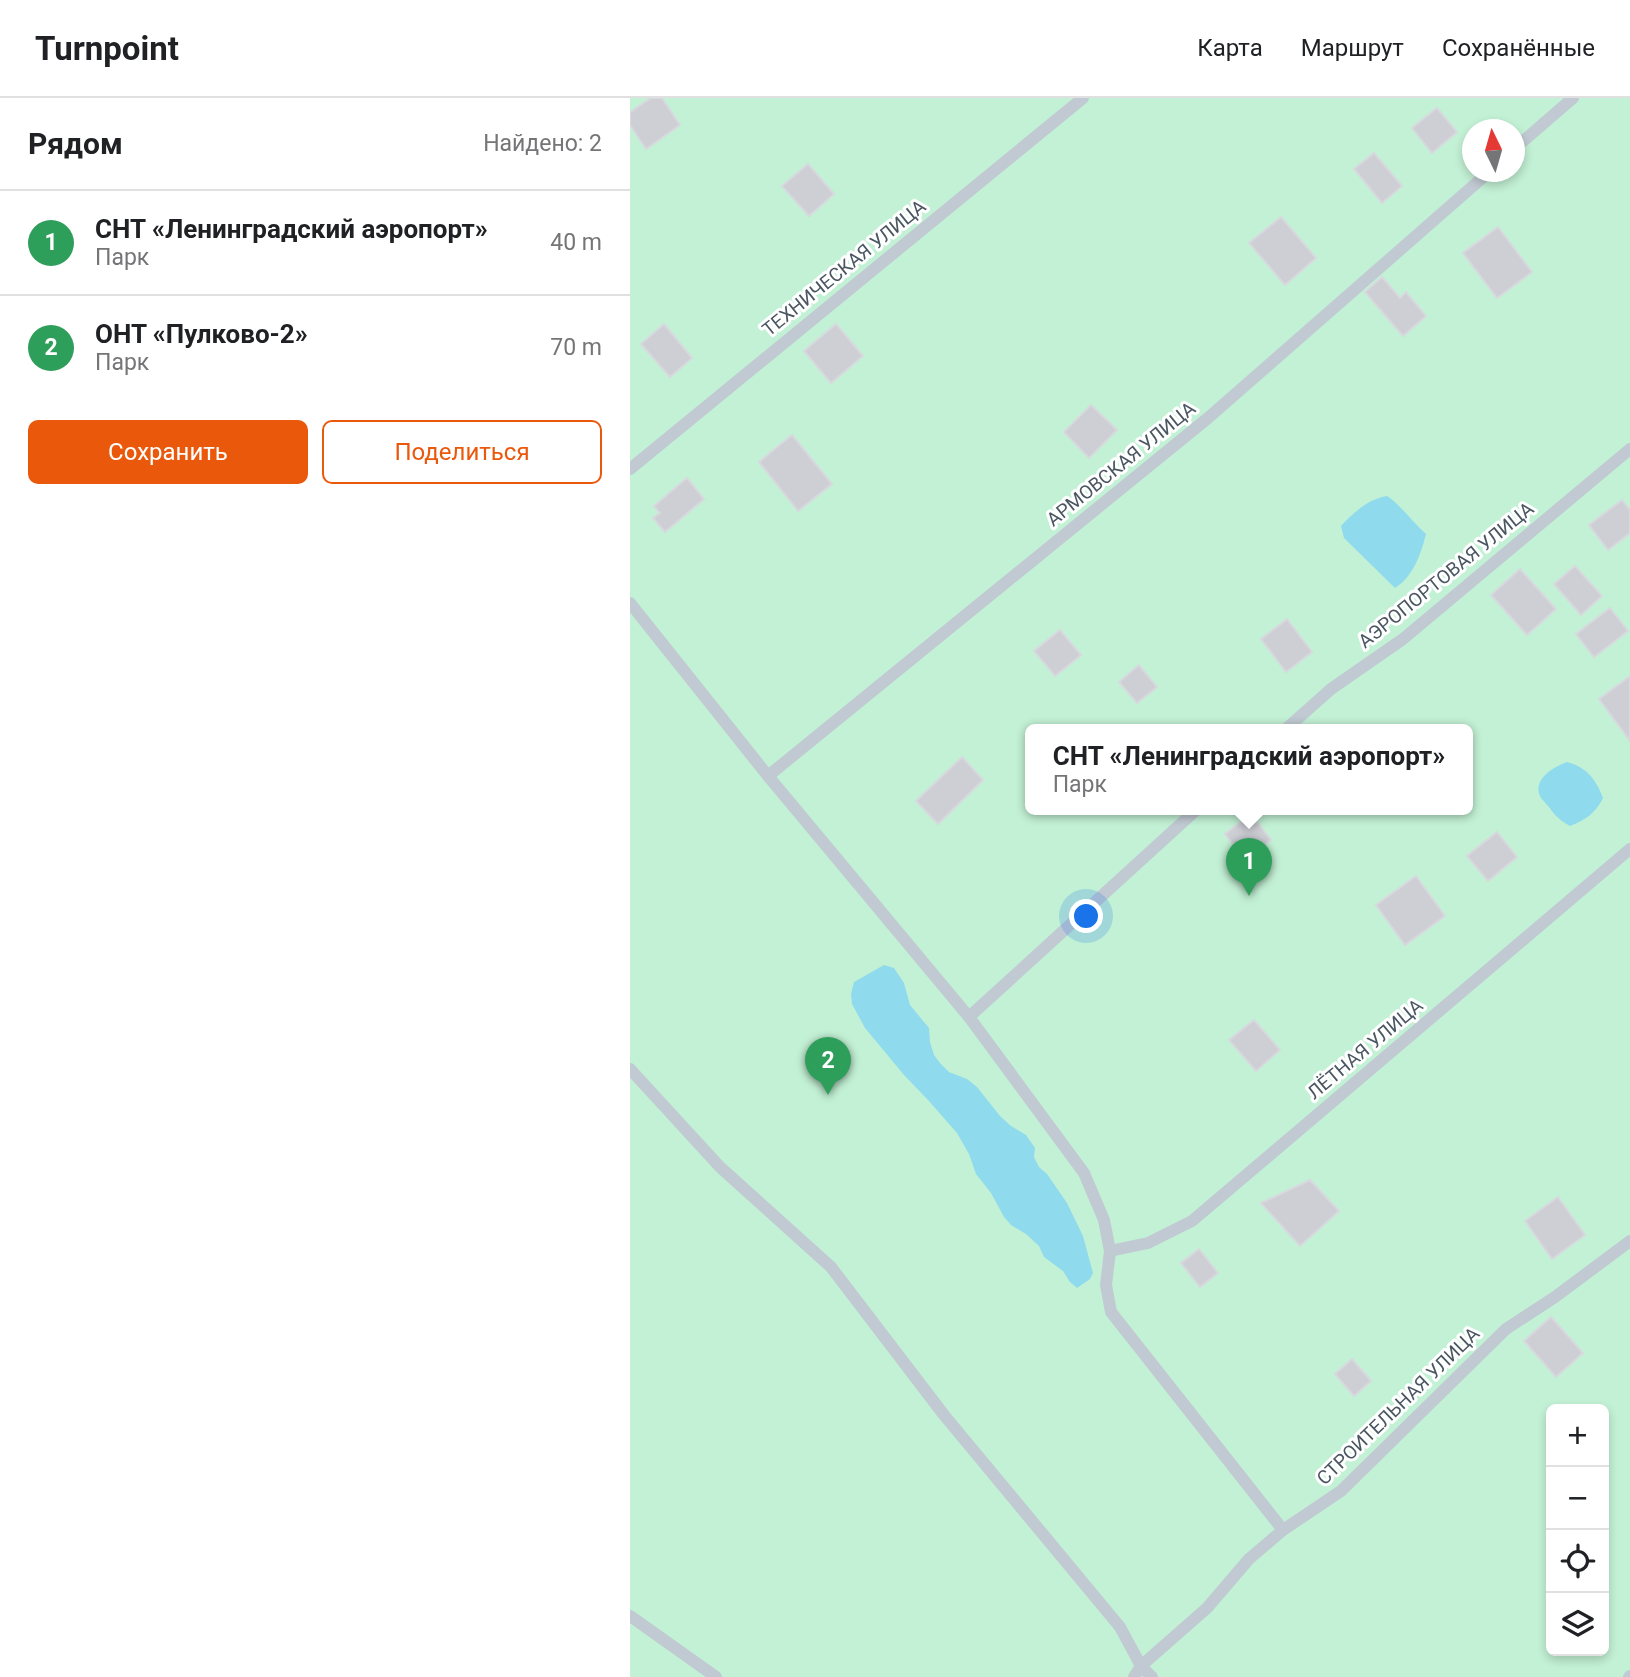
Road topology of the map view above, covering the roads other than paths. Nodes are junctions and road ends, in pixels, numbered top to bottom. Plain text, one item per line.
1 (1083, 98) edge
2 (1573, 98) edge
3 (1525, 139) edge
4 (1478, 182) edge
5 (1630, 449) edge
6 (630, 469) edge
7 (630, 603) edge
8 (1293, 724) edge
9 (768, 776) junction
10 (1191, 815) edge
11 (1630, 849) edge
12 (969, 1017) junction
13 (630, 1069) edge
14 (1630, 1241) edge
15 (1110, 1251) junction
16 (1283, 1530) junction
17 (630, 1616) edge
18 (1137, 1672) edge
19 (716, 1677) edge
20 (1152, 1677) edge

1 - 6 lane, ТЕХНИЧЕСКАЯ УЛИЦА
2 - 3 lane
4 - 9 lane, АРМОВСКАЯ УЛИЦА
5 - 8 lane, АЭРОПОРТОВАЯ УЛИЦА
7 - 9 lane
9 - 12 lane
10 - 12 lane
11 - 15 lane, ЛЁТНАЯ УЛИЦА
12 - 15 lane
13 - 18 lane
14 - 16 lane, СТРОИТЕЛЬНАЯ УЛИЦА
15 - 16 lane
16 - 18 lane, СТРОИТЕЛЬНАЯ УЛИЦА
17 - 19 lane
18 - 20 lane

